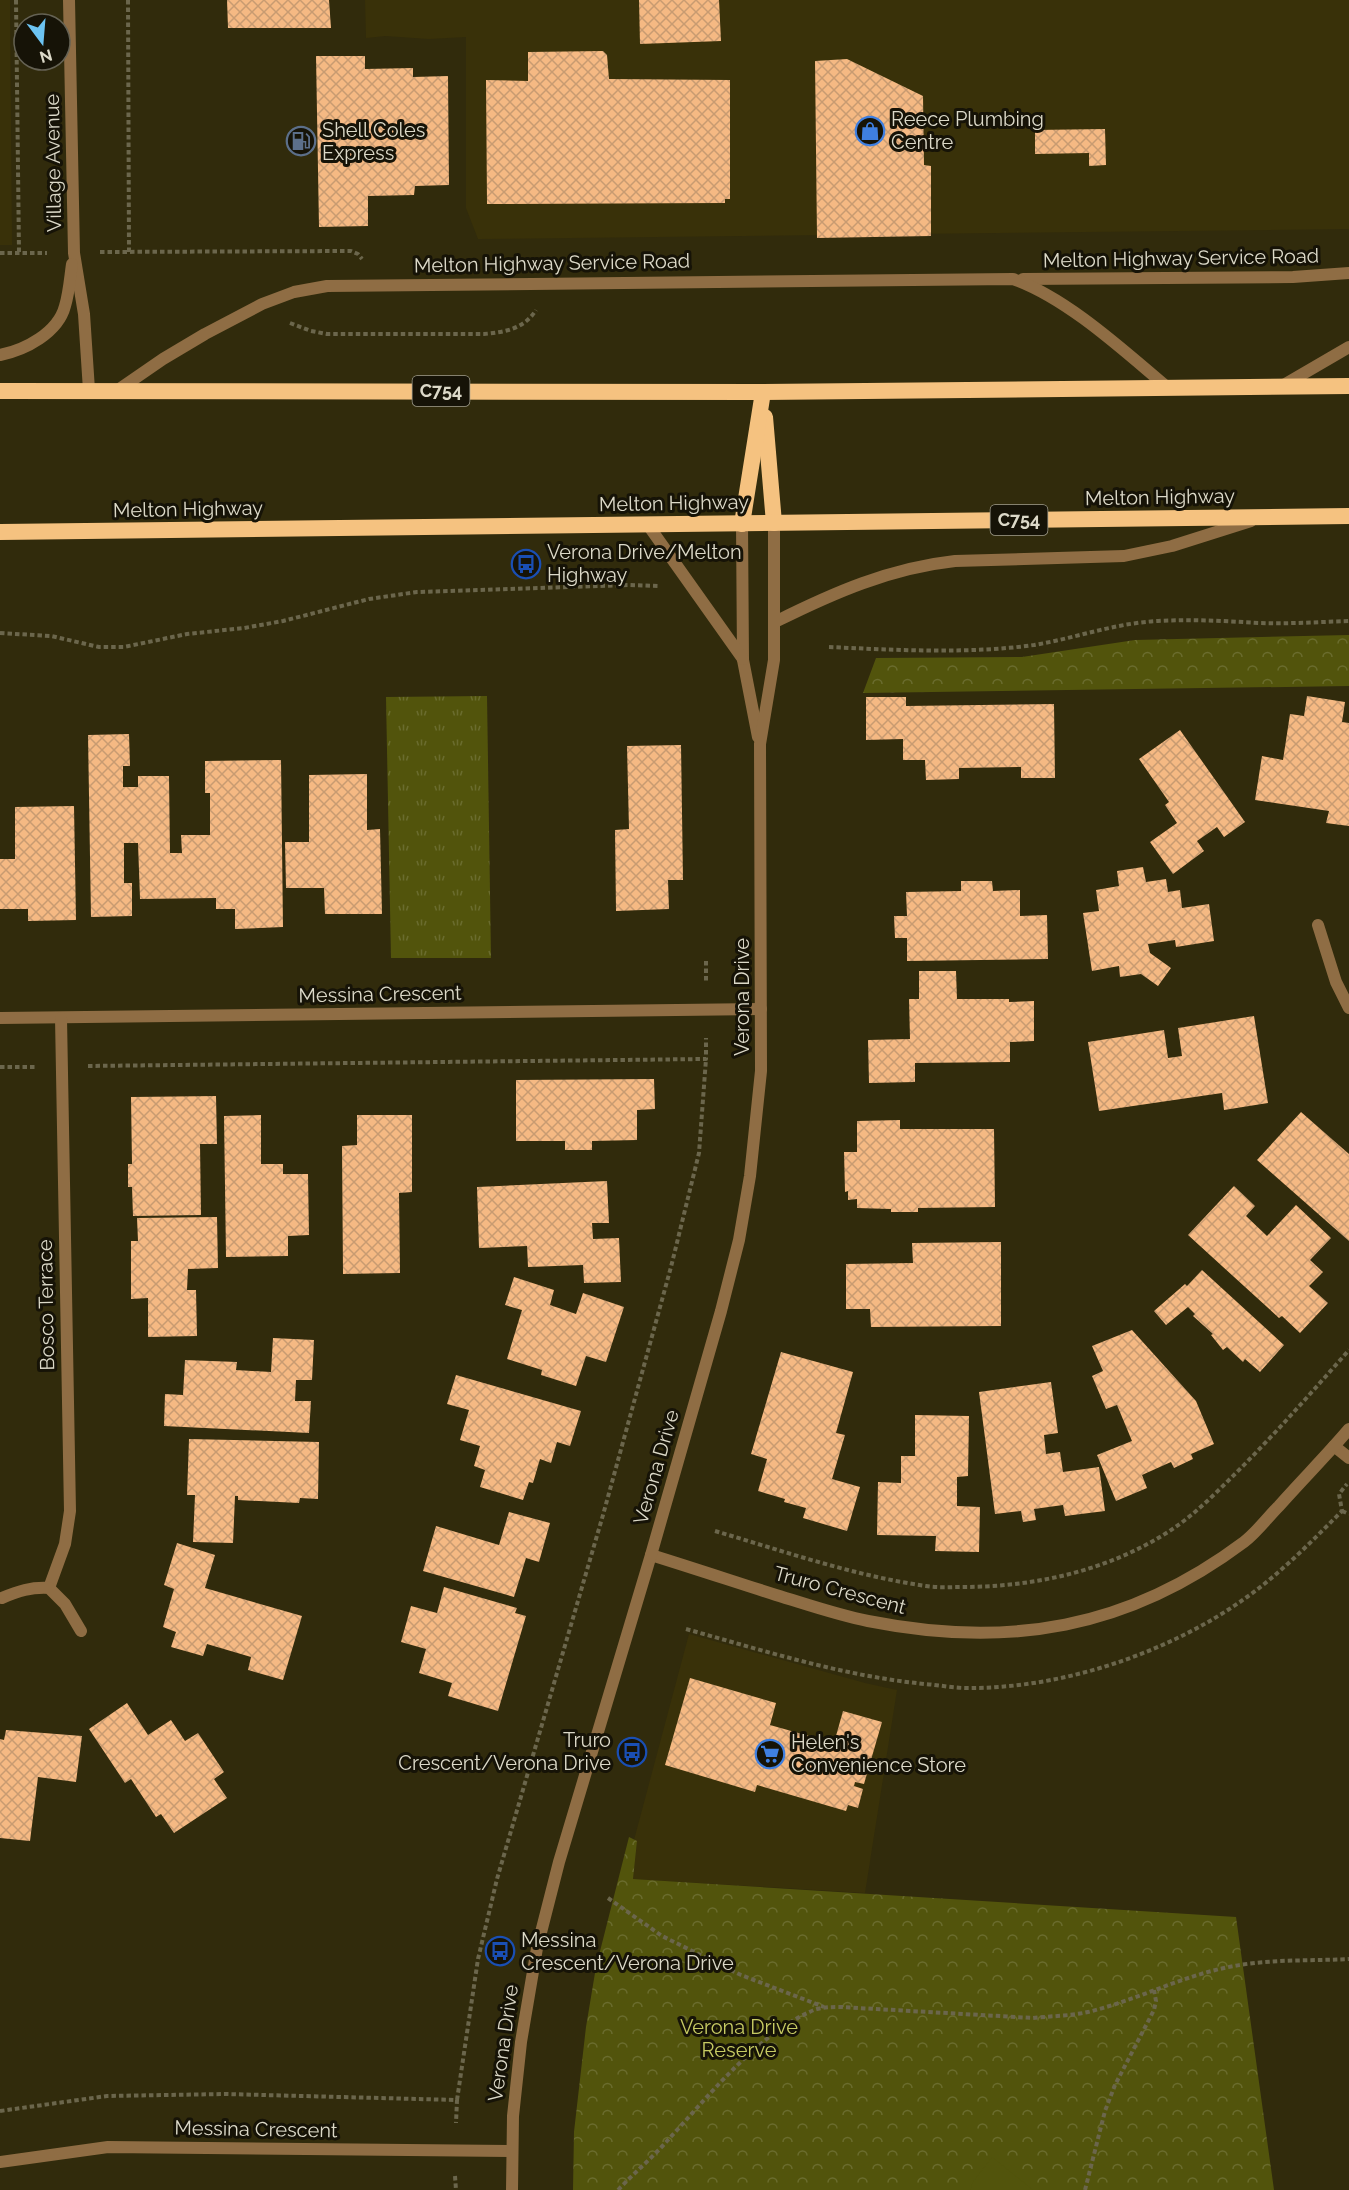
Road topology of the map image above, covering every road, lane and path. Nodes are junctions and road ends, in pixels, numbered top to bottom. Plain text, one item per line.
1 (16, 0) edge
2 (69, 0) edge
3 (128, 0) edge
4 (19, 252) junction
5 (129, 252) junction
6 (0, 253) edge
7 (74, 253) junction
8 (1349, 273) edge
9 (1013, 279) junction
10 (544, 283) junction
11 (378, 285) junction
12 (262, 304) junction
13 (1349, 347) edge
14 (0, 355) edge
15 (1349, 386) edge
16 (1167, 387) junction
17 (1281, 387) junction
18 (89, 390) junction
19 (118, 390) junction
20 (0, 391) edge
21 (762, 392) junction
22 (1349, 516) edge
23 (1264, 517) junction
24 (774, 523) junction
25 (742, 524) junction
26 (648, 525) junction
27 (0, 532) edge
28 (663, 588) dead end
29 (1349, 621) edge
30 (775, 622) junction
31 (0, 633) edge
32 (829, 647) dead end
33 (743, 660) junction
34 (760, 744) junction
35 (1318, 926) dead end
36 (705, 962) dead end
37 (1349, 1008) edge
38 (761, 1009) junction
39 (706, 1010) junction
40 (0, 1018) edge
41 (61, 1018) junction
42 (706, 1059) junction
43 (0, 1067) edge
44 (62, 1067) junction
45 (1349, 1350) edge
46 (1349, 1429) edge
47 (1334, 1446) junction
48 (1349, 1458) edge
49 (1341, 1511) dead end
50 (1349, 1514) edge
51 (715, 1532) dead end
52 (651, 1555) junction
53 (49, 1588) junction
54 (2, 1598) dead end
55 (81, 1631) dead end
56 (608, 1898) dead end
57 (1349, 1959) edge
58 (1154, 1990) junction
59 (824, 2007) junction
60 (457, 2100) junction
61 (0, 2111) edge
62 (454, 2151) junction
63 (512, 2151) junction
64 (0, 2162) edge
65 (456, 2190) edge
66 (512, 2190) edge
67 (618, 2190) edge
68 (1085, 2190) edge

1 - 4 path
2 - 7 street, Village Avenue
3 - 5 path
4 - 6 path
4 - 7 path
5 - 7 path
5 - 11 path
7 - 14 street, Village Avenue
7 - 18 street, Village Avenue
8 - 9 street, Melton Highway Service Road
9 - 10 street, Melton Highway Service Road
9 - 16 street, Melton Highway Service Road
10 - 11 street, Melton Highway Service Road
10 - 12 path
11 - 12 street, Melton Highway Service Road
12 - 19 street, Melton Highway Service Road
13 - 17 street
15 - 17 highway, C754
16 - 17 highway, C754
16 - 21 highway, C754
18 - 19 highway, C754
18 - 20 highway, C754
19 - 21 highway, C754
21 - 24 highway
21 - 25 highway
22 - 23 highway, Melton Highway / C754
23 - 24 highway, Melton Highway / C754
23 - 30 street
24 - 25 highway, Melton Highway / C754
24 - 30 street, Verona Drive
25 - 26 highway, Melton Highway / C754
25 - 33 street, Verona Drive
26 - 27 highway, Melton Highway / C754
26 - 33 street
28 - 31 path
29 - 32 path
30 - 34 street, Verona Drive
33 - 34 street, Verona Drive
34 - 38 street, Verona Drive
35 - 37 street
36 - 39 path
38 - 39 street, Messina Crescent
38 - 52 street, Verona Drive
39 - 41 street, Messina Crescent
39 - 42 path
40 - 41 street, Messina Crescent
41 - 44 street, Bosco Terrace
42 - 44 path
42 - 60 path
43 - 44 path
44 - 53 street, Bosco Terrace
45 - 51 path
46 - 47 street, Truro Crescent
47 - 48 street
47 - 52 street, Truro Crescent
49 - 50 path
52 - 63 street, Verona Drive
53 - 54 street
53 - 55 street
56 - 59 path
57 - 58 path
58 - 59 path
58 - 68 path
59 - 67 path
60 - 61 path
60 - 62 path
62 - 63 street, Messina Crescent
62 - 64 street, Messina Crescent
62 - 65 path
63 - 66 street, Verona Drive

